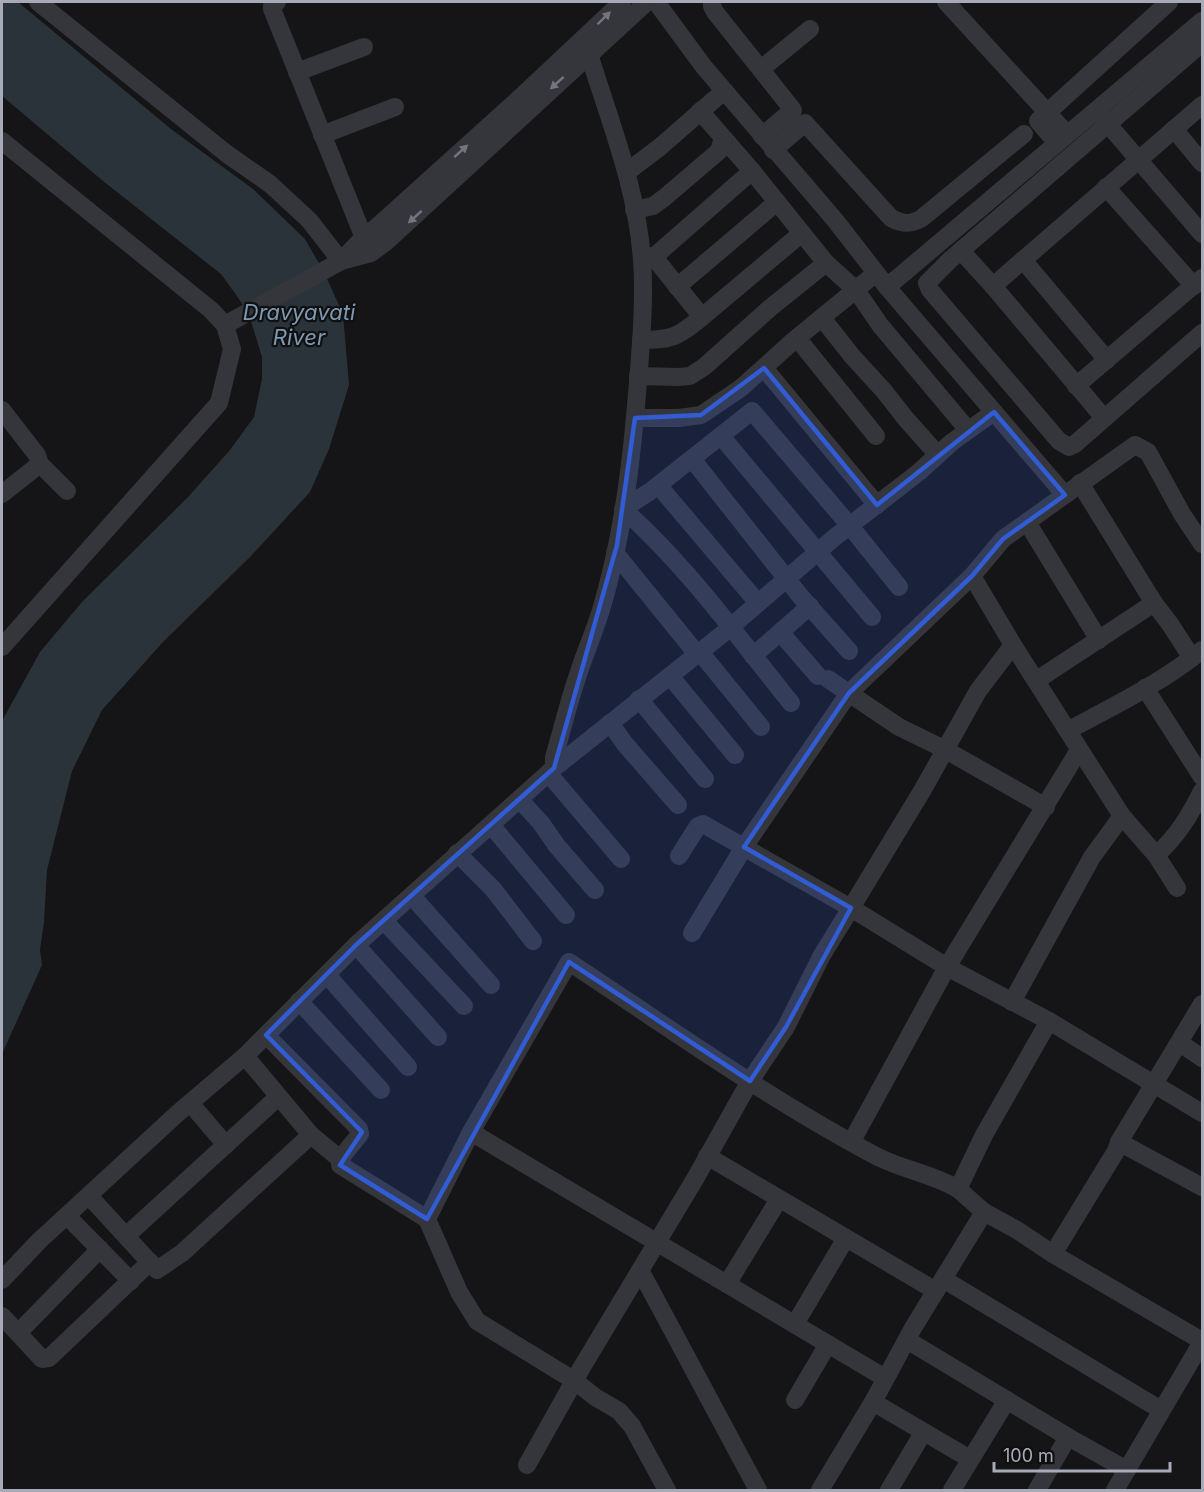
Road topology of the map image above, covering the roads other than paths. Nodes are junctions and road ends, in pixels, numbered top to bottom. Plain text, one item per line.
1 (38, 2) edge
2 (277, 2) edge
3 (622, 2) edge
4 (647, 2) edge
5 (656, 2) edge
6 (712, 2) edge
7 (946, 2) edge
8 (1169, 2) edge
9 (1203, 21) edge
10 (810, 29) dead end
11 (1203, 43) edge
12 (364, 47) dead end
13 (589, 54) junction
14 (761, 69) junction
15 (297, 72) junction
16 (724, 91) junction
17 (1203, 105) edge
18 (395, 107) dead end
19 (700, 111) junction
20 (1048, 112) junction
21 (799, 116) junction
22 (1102, 117) junction
23 (1174, 129) junction
24 (1024, 134) dead end
25 (322, 135) junction
26 (723, 138) junction
27 (1062, 138) junction
28 (2, 141) edge
29 (768, 143) junction
30 (1138, 159) junction
31 (1203, 163) edge
32 (752, 171) junction
33 (627, 172) junction
34 (1106, 187) junction
35 (777, 202) junction
36 (634, 210) junction
37 (802, 233) junction
38 (1203, 234) edge
39 (367, 245) junction
40 (961, 251) junction
41 (648, 258) junction
42 (1023, 260) junction
43 (341, 261) junction
44 (826, 263) junction
45 (881, 280) junction
46 (1198, 282) edge
47 (993, 286) junction
48 (677, 287) junction
49 (856, 290) junction
50 (702, 317) junction
51 (822, 318) junction
52 (225, 325) junction
53 (1203, 333) edge
54 (797, 338) junction
55 (641, 340) junction
56 (1107, 360) junction
57 (764, 368) junction
58 (999, 370) junction
59 (638, 376) junction
60 (1076, 386) junction
61 (975, 390) junction
62 (2, 410) edge
63 (994, 412) junction
64 (635, 418) junction
65 (1104, 418) junction
66 (968, 430) junction
67 (721, 436) junction
68 (876, 436) dead end
69 (938, 455) junction
70 (692, 459) junction
71 (40, 464) junction
72 (1080, 483) junction
73 (658, 485) junction
74 (67, 491) dead end
75 (2, 494) edge
76 (1065, 495) junction
77 (877, 505) junction
78 (623, 509) junction
79 (1028, 522) junction
80 (850, 526) junction
81 (1203, 544) edge
82 (818, 552) junction
83 (615, 553) junction
84 (972, 576) junction
85 (787, 578) junction
86 (899, 587) dead end
87 (758, 603) junction
88 (1154, 603) junction
89 (810, 606) junction
90 (872, 617) dead end
91 (730, 627) junction
92 (780, 632) junction
93 (1099, 640) junction
94 (1013, 645) junction
95 (2, 647) edge
96 (849, 651) dead end
97 (699, 653) junction
98 (1197, 654) edge
99 (753, 656) junction
100 (670, 676) junction
101 (1037, 680) junction
102 (1145, 688) junction
103 (849, 693) junction
104 (639, 699) junction
105 (791, 703) dead end
106 (610, 723) junction
107 (761, 727) dead end
108 (1069, 730) junction
109 (944, 749) junction
110 (1080, 750) junction
111 (735, 755) dead end
112 (551, 770) junction
113 (1203, 777) edge
114 (705, 779) dead end
115 (1203, 790) edge
116 (520, 800) junction
117 (678, 805) dead end
118 (1046, 807) junction
119 (1122, 816) junction
120 (491, 825) junction
121 (744, 847) junction
122 (457, 853) junction
123 (1156, 855) junction
124 (679, 856) dead end
125 (621, 859) dead end
126 (1177, 888) dead end
127 (596, 890) dead end
128 (412, 896) junction
129 (851, 908) junction
130 (566, 915) dead end
131 (384, 921) junction
132 (692, 933) dead end
133 (533, 941) dead end
134 (356, 945) junction
135 (947, 967) junction
136 (327, 975) junction
137 (491, 985) dead end
138 (298, 1001) junction
139 (1011, 1002) junction
140 (1203, 1004) edge
141 (464, 1006) dead end
142 (1049, 1021) junction
143 (266, 1035) junction
144 (438, 1037) dead end
145 (1179, 1043) junction
146 (245, 1056) junction
147 (1203, 1058) edge
148 (408, 1067) dead end
149 (750, 1081) junction
150 (1155, 1085) junction
151 (381, 1090) dead end
152 (278, 1097) junction
153 (190, 1103) junction
154 (1203, 1113) edge
155 (471, 1132) junction
156 (311, 1135) junction
157 (852, 1141) junction
158 (1119, 1142) junction
159 (226, 1145) junction
160 (707, 1156) junction
161 (340, 1159) junction
162 (1203, 1186) edge
163 (958, 1189) junction
164 (89, 1196) junction
165 (779, 1199) junction
166 (984, 1212) junction
167 (67, 1216) junction
168 (427, 1219) junction
169 (126, 1236) junction
170 (846, 1238) junction
171 (655, 1242) junction
172 (100, 1249) junction
173 (1053, 1254) junction
174 (150, 1262) junction
175 (640, 1270) junction
176 (2, 1280) edge
177 (131, 1281) junction
178 (727, 1284) junction
179 (940, 1285) junction
180 (2, 1316) edge
181 (795, 1324) junction
182 (18, 1333) junction
183 (907, 1340) junction
184 (1203, 1342) edge
185 (828, 1344) junction
186 (885, 1378) junction
187 (574, 1381) junction
188 (795, 1400) dead end
189 (1007, 1400) junction
190 (873, 1402) junction
191 (1161, 1410) junction
192 (923, 1432) junction
193 (1068, 1437) junction
194 (970, 1459) junction
195 (527, 1465) dead end
196 (1127, 1470) junction
197 (667, 1491) edge
198 (758, 1491) edge
199 (820, 1491) edge
200 (889, 1491) edge
201 (952, 1491) edge
202 (1036, 1491) edge
203 (1115, 1491) edge

1 - 43 street
2 - 15 street
39 -> 3 street
4 - 13 street
5 - 16 street
6 - 14 street
7 - 20 street
8 - 20 street
9 - 22 street
10 - 14 street
11 - 22 street
12 - 15 street
13 - 33 street
13 -> 39 street
14 - 21 street
15 - 25 street
16 - 19 street
16 - 29 street
17 - 23 street
18 - 25 street
19 - 26 street
19 - 33 street
20 - 27 street
21 - 24 street
21 - 29 street
22 - 27 street
22 - 30 street
22 - 40 street
23 - 30 street
23 - 31 street
25 - 39 street
26 - 32 street
26 - 36 street
27 - 45 street
28 - 52 street
29 - 45 street
30 - 34 street
30 - 38 street
32 - 35 street
32 - 41 street
33 - 36 street
34 - 42 street
34 - 46 street
35 - 37 street
35 - 48 street
36 - 41 street
37 - 44 street
37 - 50 street
39 - 43 street
40 - 47 street
40 - 58 street
41 - 48 street
41 - 55 street
42 - 47 street
42 - 56 street
43 - 52 street
44 - 49 street
44 - 59 street
45 - 49 street
45 - 61 street
46 - 56 street
47 - 60 street
48 - 50 street
49 - 51 street
49 - 66 street
50 - 55 street
51 - 54 street
51 - 69 street
52 - 95 street
53 - 65 street
54 - 57 street
54 - 68 street
55 - 59 street
56 - 60 street
57 - 64 street
57 - 77 street
58 - 61 street
58 - 65 street
59 - 64 street
60 - 65 street
61 - 63 street
62 - 71 street
63 - 66 street
63 - 76 street
64 - 78 street
66 - 69 street
67 - 70 street
67 - 80 street
67 - 82 street
69 - 77 street
70 - 73 street
70 - 85 street
71 - 74 street
71 - 75 street
72 - 76 street
72 - 81 street
72 - 88 street
73 - 78 street
73 - 87 street
76 - 79 street
77 - 80 street
78 - 83 street
78 - 91 street
79 - 84 street
79 - 93 street
80 - 82 street
80 - 86 street
82 - 85 street
82 - 90 street
83 - 97 street
83 - 112 street
84 - 94 street
84 - 103 street
85 - 87 street
85 - 89 street
87 - 91 street
88 - 93 street
88 - 98 street
89 - 92 street
89 - 96 street
91 - 97 street
91 - 99 street
92 - 99 street
92 - 103 street
93 - 101 street
94 - 101 street
94 - 109 street
97 - 100 street
97 - 107 street
98 - 102 street
99 - 105 street
100 - 104 street
100 - 111 street
101 - 108 street
102 - 108 street
102 - 113 street
103 - 109 street
103 - 121 street
104 - 106 street
104 - 114 street
106 - 112 street
106 - 117 street
108 - 110 street
109 - 118 street
109 - 129 street
110 - 118 street
110 - 119 street
112 - 116 street
112 - 125 street
115 - 123 street
116 - 120 street
116 - 127 street
118 - 135 street
119 - 123 street
119 - 139 street
120 - 122 street
120 - 130 street
121 - 124 street
121 - 129 street
121 - 132 street
122 - 128 street
122 - 133 street
123 - 126 street
128 - 131 street
128 - 137 street
129 - 135 street
129 - 149 street
131 - 134 street
131 - 141 street
134 - 136 street
134 - 144 street
135 - 139 street
135 - 157 street
136 - 138 street
136 - 148 street
138 - 143 street
138 - 151 street
139 - 142 street
140 - 145 street
142 - 150 street
142 - 163 street
143 - 146 street
143 - 161 street
145 - 147 street
145 - 150 street
146 - 152 street
146 - 153 street
149 - 155 street
149 - 157 street
149 - 160 street
150 - 154 street
150 - 158 street
152 - 156 street
152 - 159 street
153 - 159 street
153 - 164 street
155 - 168 street
155 - 171 street
156 - 161 street
156 - 174 street
157 - 163 street
158 - 162 street
158 - 173 street
159 - 169 street
160 - 165 street
160 - 171 street
161 - 168 street
163 - 166 street
164 - 167 street
164 - 169 street
165 - 170 street
165 - 178 street
166 - 173 street
166 - 179 street
167 - 172 street
167 - 176 street
168 - 187 street
169 - 174 street
170 - 179 street
170 - 181 street
171 - 175 street
171 - 178 street
172 - 177 street
172 - 182 street
173 - 184 street
174 - 177 street
175 - 187 street
175 - 198 street
177 - 182 street
178 - 181 street
179 - 183 street
179 - 191 street
180 - 182 street
181 - 185 street
183 - 186 street
183 - 189 street
184 - 191 street
185 - 186 street
185 - 188 street
186 - 190 street
187 - 195 street
187 - 197 street
189 - 193 street
189 - 194 street
190 - 192 street
190 - 199 street
191 - 196 street
192 - 194 street
192 - 200 street
193 - 196 street
193 - 202 street
194 - 201 street
196 - 203 street

